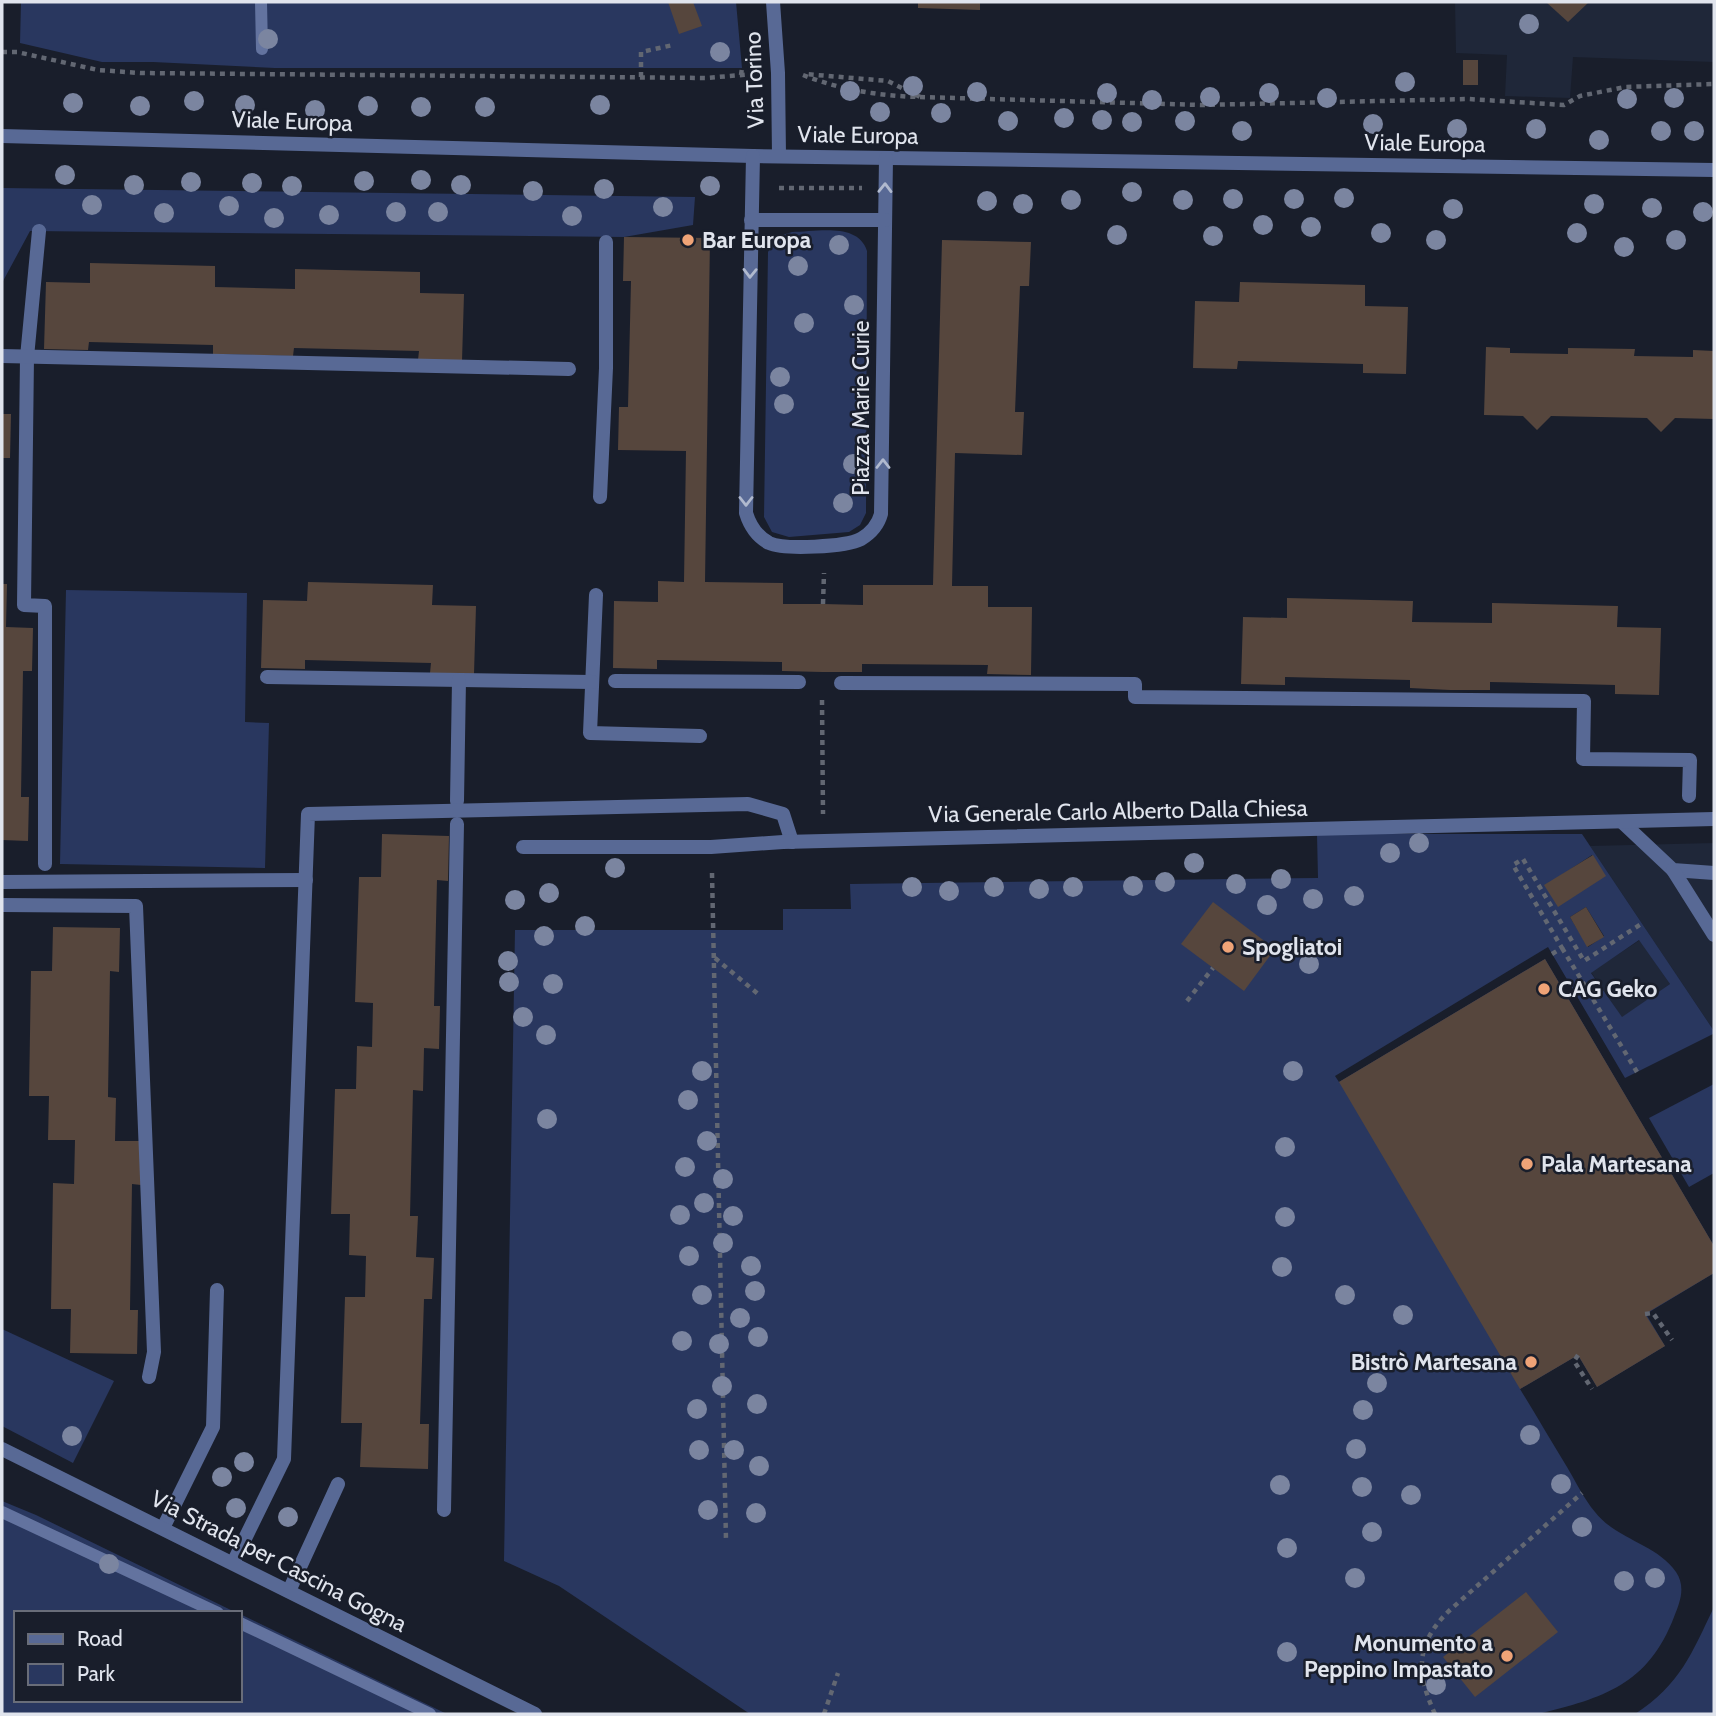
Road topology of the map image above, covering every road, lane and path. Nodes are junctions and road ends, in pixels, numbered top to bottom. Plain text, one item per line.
1 (773, 2) edge
2 (673, 45) dead end
3 (2, 52) edge
4 (742, 68) dead end
5 (778, 73) junction
6 (741, 75) junction
7 (641, 77) junction
8 (1714, 84) edge
9 (920, 97) junction
10 (2, 136) edge
11 (753, 156) junction
12 (779, 156) junction
13 (886, 158) junction
14 (1714, 170) edge
15 (752, 188) junction
16 (885, 188) junction
17 (751, 220) junction
18 (885, 220) junction
19 (40, 231) dead end
20 (606, 242) dead end
21 (2, 356) edge
22 (27, 357) junction
23 (569, 369) dead end
24 (600, 497) dead end
25 (596, 595) dead end
26 (267, 677) dead end
27 (460, 680) junction
28 (615, 681) dead end
29 (592, 682) junction
30 (799, 682) dead end
31 (841, 682) dead end
32 (822, 696) dead end
33 (700, 736) dead end
34 (1689, 796) dead end
35 (457, 801) dead end
36 (1714, 819) edge
37 (1622, 821) junction
38 (457, 824) dead end
39 (823, 841) junction
40 (792, 842) junction
41 (523, 847) dead end
42 (711, 848) junction
43 (45, 863) dead end
44 (1673, 870) junction
45 (1714, 873) edge
46 (306, 880) junction
47 (2, 882) edge
48 (2, 905) edge
49 (1641, 924) dead end
50 (1714, 934) edge
51 (1562, 948) junction
52 (1552, 954) dead end
53 (714, 957) junction
54 (1213, 968) dead end
55 (758, 994) dead end
56 (1187, 1001) dead end
57 (1637, 1072) dead end
58 (217, 1290) dead end
59 (1646, 1314) dead end
60 (1672, 1340) dead end
61 (1578, 1355) dead end
62 (149, 1377) dead end
63 (1592, 1389) dead end
64 (2, 1449) edge
65 (338, 1485) dead end
66 (1582, 1493) dead end
67 (444, 1510) dead end
68 (163, 1528) junction
69 (726, 1540) dead end
70 (233, 1563) junction
71 (289, 1591) junction
72 (838, 1673) dead end
73 (536, 1714) edge
74 (824, 1714) edge
75 (1435, 1714) edge

1 - 5 street, Via Torino
2 - 7 path
3 - 7 path
4 - 6 path
5 - 6 path
5 - 12 street, Via Torino
6 - 7 path
8 - 9 path
9 - 9 path
10 - 11 street, Viale Europa
11 - 12 street, Viale Europa
11 - 15 street, Piazza Marie Curie
12 - 13 street, Viale Europa
13 - 14 street, Viale Europa
16 -> 13 street, Piazza Marie Curie
15 - 16 path
15 - 17 street, Piazza Marie Curie
16 - 18 street, Piazza Marie Curie
17 - 18 street
17 -> 18 street, Piazza Marie Curie
19 - 22 street
20 - 24 street
21 - 22 street
22 - 23 street
22 - 43 street
25 - 29 street
26 - 27 street
27 - 29 street
27 - 35 street
28 - 30 street
29 - 33 street
31 - 34 street
32 - 39 path
36 - 37 street, Via Generale Carlo Alberto Dalla Chiesa
37 - 39 street, Via Generale Carlo Alberto Dalla Chiesa
37 - 44 street
38 - 67 street
39 - 40 street, Via Generale Carlo Alberto Dalla Chiesa
40 - 42 street, Via Generale Carlo Alberto Dalla Chiesa
40 - 46 street
41 - 42 street, Via Generale Carlo Alberto Dalla Chiesa
42 - 53 path
44 - 45 street
44 - 50 street
46 - 47 street
46 - 70 street
48 - 62 street
49 - 51 path
51 - 52 path
51 - 57 path
53 - 55 path
53 - 69 path
54 - 56 path
58 - 68 street
59 - 60 path
61 - 63 path
64 - 68 street, Via Strada per Cascina Gogna
65 - 71 street
66 - 75 path
68 - 70 street, Via Strada per Cascina Gogna
70 - 71 street, Via Strada per Cascina Gogna
71 - 73 street, Via Strada per Cascina Gogna
72 - 74 path

